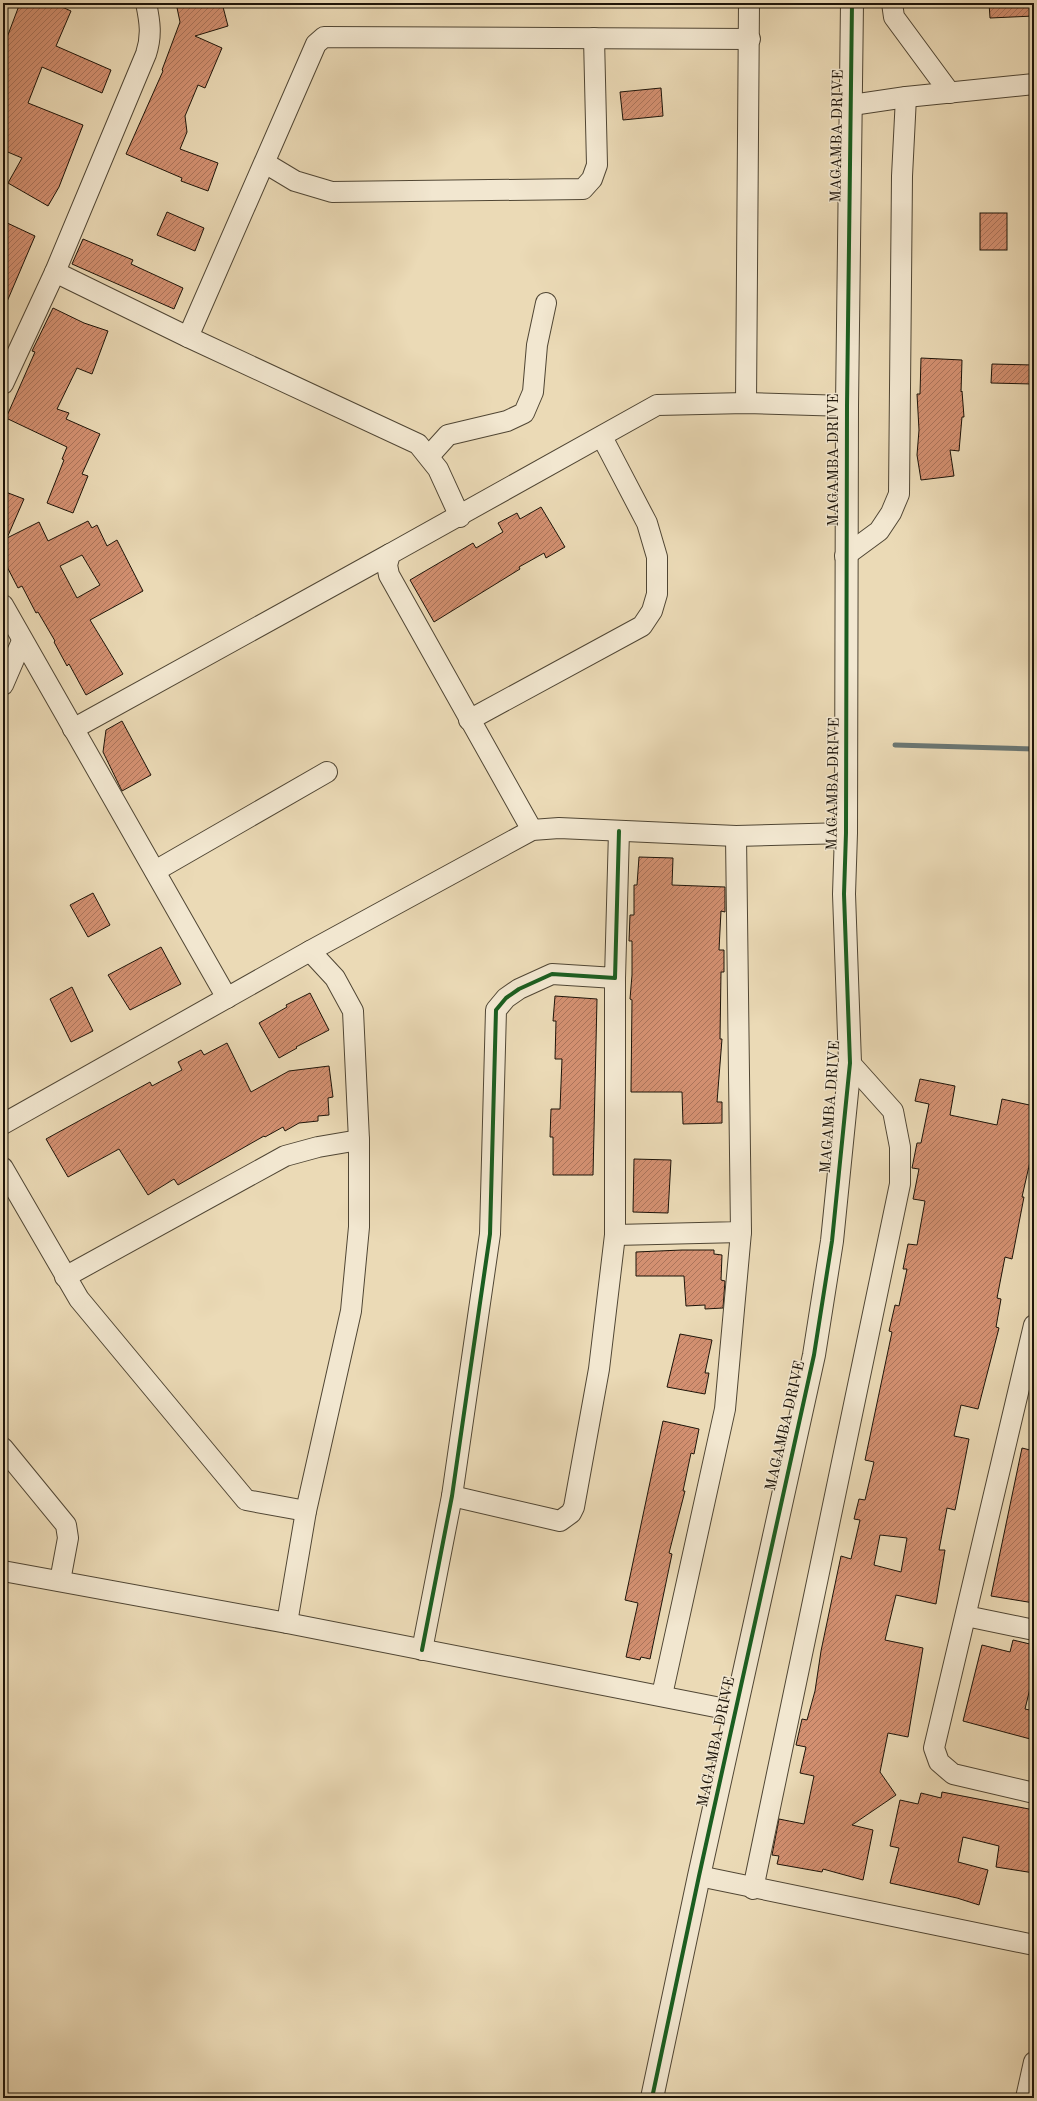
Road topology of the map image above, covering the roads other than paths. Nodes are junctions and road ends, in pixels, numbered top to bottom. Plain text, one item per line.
1 (146, 3) edge
2 (749, 3) edge
3 (852, 3) edge
4 (892, 3) edge
5 (594, 38) junction
6 (750, 39) junction
7 (1034, 84) edge
8 (950, 93) junction
9 (906, 97) junction
10 (852, 105) junction
11 (265, 163) junction
12 (55, 272) junction
13 (546, 303) dead end
14 (188, 337) junction
15 (3, 384) edge
16 (746, 403) junction
17 (847, 406) junction
18 (602, 437) junction
19 (429, 456) junction
20 (460, 517) junction
21 (390, 554) junction
22 (845, 556) junction
23 (3, 605) edge
24 (22, 641) junction
25 (3, 685) edge
26 (470, 720) junction
27 (73, 729) junction
28 (327, 772) dead end
29 (532, 830) junction
30 (619, 831) junction
31 (846, 833) junction
32 (736, 836) junction
33 (155, 871) junction
34 (310, 951) junction
35 (615, 978) junction
36 (227, 998) junction
37 (850, 1063) junction
38 (3, 1124) edge
39 (358, 1140) junction
40 (3, 1168) edge
41 (741, 1232) junction
42 (615, 1235) junction
43 (65, 1277) junction
44 (1034, 1328) edge
45 (3, 1448) edge
46 (452, 1496) junction
47 (306, 1512) junction
48 (3, 1572) edge
49 (60, 1581) junction
50 (966, 1616) junction
51 (287, 1623) junction
52 (1034, 1630) edge
53 (422, 1650) junction
54 (662, 1695) junction
55 (736, 1711) junction
56 (1034, 1792) edge
57 (699, 1876) junction
58 (753, 1889) junction
59 (1034, 1945) edge
60 (1034, 2062) edge
61 (652, 2098) edge
62 (1026, 2098) edge

1 - 12 street
2 - 6 street
3 - 10 street, MAGAMBA DRIVE
4 - 8 street
5 - 6 street
5 - 11 street
5 - 11 street
6 - 16 street
7 - 8 street
8 - 9 street
9 - 10 street
9 - 22 street
10 - 17 street, MAGAMBA DRIVE
11 - 14 street
12 - 14 street
12 - 15 street
13 - 19 street
14 - 19 street
16 - 17 street
16 - 18 street
17 - 22 street, MAGAMBA DRIVE
18 - 20 street
18 - 26 street
19 - 20 street
20 - 21 street
21 - 26 street
21 - 27 street
22 - 31 street, MAGAMBA DRIVE
23 - 24 street
24 - 25 street
24 - 27 street
26 - 29 street
27 - 33 street
28 - 33 street
29 - 30 street
29 - 34 street
30 - 32 street
30 - 35 street
31 - 32 street
31 - 37 street, MAGAMBA DRIVE
32 - 41 street
33 - 36 street
34 - 36 street
34 - 39 street
35 - 42 street
35 - 46 street
36 - 38 street
37 - 55 street, MAGAMBA DRIVE
37 - 58 street
39 - 43 street
39 - 47 street
40 - 43 street
41 - 42 street
41 - 54 street
42 - 46 street
43 - 47 street
44 - 50 street
45 - 49 street
46 - 53 street
47 - 51 street
48 - 49 street
49 - 51 street
50 - 52 street
50 - 56 street
51 - 53 street
53 - 54 street
54 - 55 street
55 - 57 street, MAGAMBA DRIVE
57 - 58 street
57 - 61 street, MAGAMBA DRIVE
58 - 59 street
60 - 62 street

